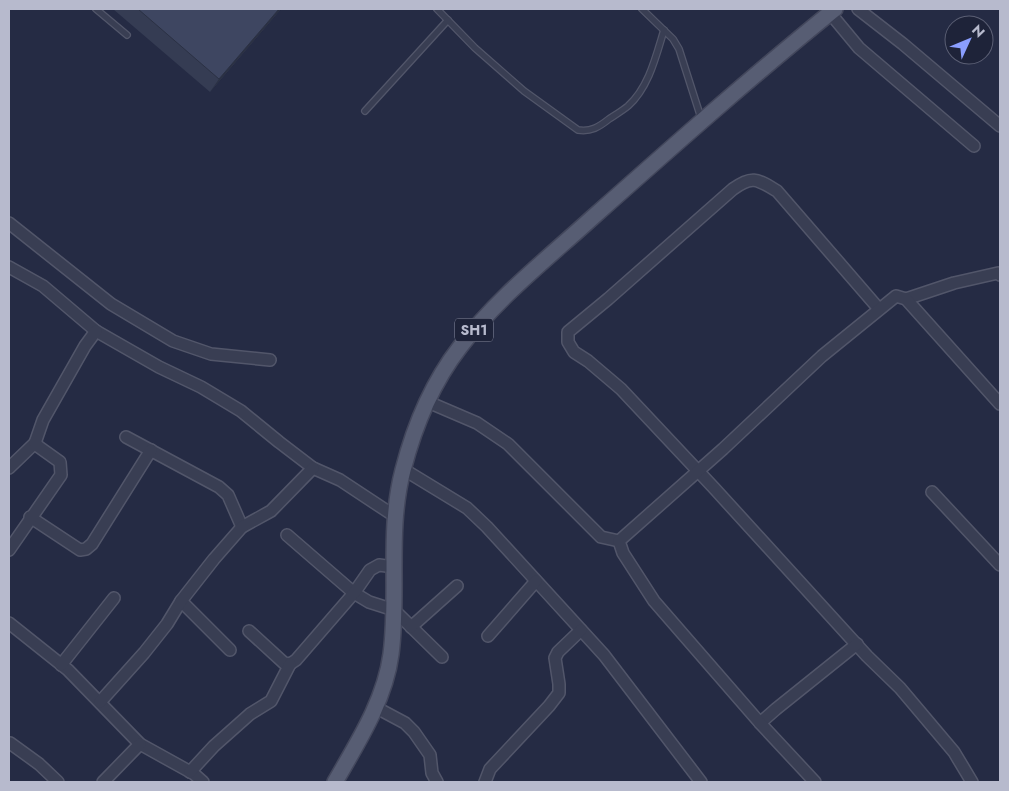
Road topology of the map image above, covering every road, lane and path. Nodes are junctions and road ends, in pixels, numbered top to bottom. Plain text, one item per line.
1 (96, 9) edge
2 (437, 9) edge
3 (642, 9) edge
4 (858, 9) edge
5 (833, 11) edge
6 (448, 20) junction
7 (664, 30) junction
8 (127, 35) dead end
9 (365, 111) dead end
10 (702, 121) junction
11 (1000, 126) edge
12 (974, 146) dead end
13 (9, 223) edge
14 (9, 267) edge
15 (1000, 275) edge
16 (906, 299) junction
17 (879, 309) junction
18 (96, 331) junction
19 (270, 360) dead end
20 (428, 402) junction
21 (1000, 404) edge
22 (126, 437) dead end
23 (35, 443) junction
24 (151, 450) junction
25 (9, 468) edge
26 (313, 468) junction
27 (403, 469) junction
28 (698, 472) junction
29 (932, 492) dead end
30 (30, 518) junction
31 (396, 518) junction
32 (242, 527) junction
33 (287, 535) dead end
34 (619, 541) junction
35 (9, 550) edge
36 (1000, 565) edge
37 (394, 567) junction
38 (536, 581) junction
39 (457, 586) dead end
40 (354, 593) junction
41 (114, 598) dead end
42 (181, 601) junction
43 (394, 610) junction
44 (9, 623) edge
45 (411, 627) junction
46 (581, 630) junction
47 (249, 631) dead end
48 (488, 636) dead end
49 (857, 644) junction
50 (230, 650) dead end
51 (442, 658) dead end
52 (290, 664) junction
53 (61, 665) junction
54 (100, 702) junction
55 (375, 707) junction
56 (760, 723) junction
57 (10, 743) edge
58 (140, 744) junction
59 (190, 772) junction
60 (58, 782) edge
61 (103, 782) edge
62 (203, 782) edge
63 (335, 782) edge
64 (437, 782) edge
65 (486, 782) edge
66 (701, 782) edge
67 (815, 782) edge
68 (972, 782) edge

1 - 8 lane
2 - 6 lane
3 - 7 lane
4 - 11 street
5 - 10 main road, SH1
5 - 12 street
6 - 7 lane
6 - 9 lane
7 - 10 lane
10 - 20 main road, SH1
13 - 19 street
14 - 18 street
15 - 16 street
16 - 17 street
16 - 21 street
17 - 28 street
17 - 28 street
18 - 23 street
18 - 26 street
20 - 27 main road, SH1
20 - 34 street
22 - 24 street
23 - 25 street
23 - 30 street
24 - 30 street
24 - 32 street
26 - 31 street
26 - 32 street
27 - 31 main road, SH1
27 - 38 street
28 - 34 street
28 - 49 street
29 - 36 street
30 - 35 street
31 - 37 main road, SH1
32 - 42 street
33 - 40 street
34 - 56 street
37 - 40 street
37 - 43 main road, SH1
38 - 46 street
38 - 48 street
39 - 45 street
40 - 43 street
40 - 52 street
41 - 53 street
42 - 50 street
42 - 54 street
43 - 45 street
43 - 55 main road, SH1
44 - 53 street
45 - 51 street
46 - 65 street
46 - 66 street
47 - 52 street
49 - 56 street
49 - 68 street
52 - 59 street
53 - 54 street
54 - 58 street
55 - 63 main road, SH1
55 - 64 street
56 - 67 street
57 - 60 street
58 - 59 street
58 - 61 street
59 - 62 street

